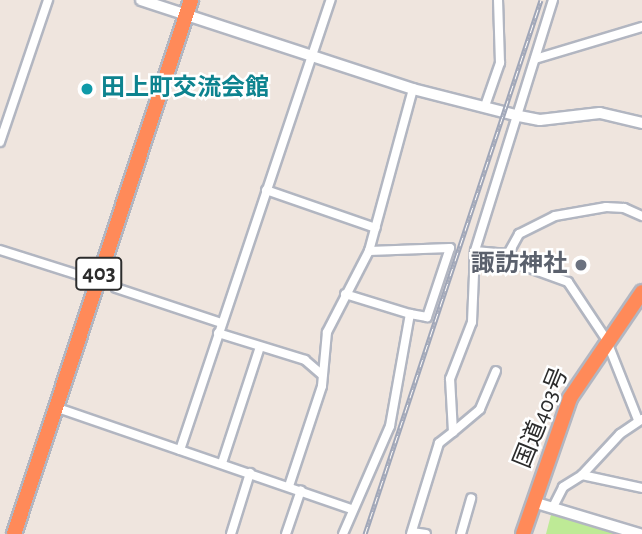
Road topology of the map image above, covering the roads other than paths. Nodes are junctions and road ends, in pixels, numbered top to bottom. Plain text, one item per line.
1 (48, 0) edge
2 (141, 0) edge
3 (191, 0) edge
4 (331, 0) edge
5 (498, 0) edge
6 (553, 0) edge
7 (186, 15) junction
8 (642, 27) edge
9 (312, 56) junction
10 (535, 59) junction
11 (412, 89) junction
12 (485, 106) junction
13 (519, 116) junction
14 (642, 123) edge
15 (0, 142) edge
16 (266, 190) junction
17 (642, 216) edge
18 (376, 228) junction
19 (0, 250) edge
20 (369, 251) junction
21 (475, 251) junction
22 (508, 254) junction
23 (85, 277) tunnel mouth
24 (116, 288) tunnel mouth
25 (642, 292) edge
26 (345, 294) junction
27 (410, 314) junction
28 (221, 323) junction
29 (218, 333) junction
30 (606, 339) junction
31 (260, 346) junction
32 (496, 371) dead end
33 (322, 375) junction
34 (55, 407) junction
35 (640, 420) edge
36 (453, 432) junction
37 (180, 450) junction
38 (222, 463) junction
39 (250, 473) junction
40 (582, 475) junction
41 (289, 486) junction
42 (642, 488) edge
43 (301, 490) junction
44 (471, 498) dead end
45 (533, 502) junction
46 (553, 507) junction
47 (351, 509) junction
48 (412, 533) edge
49 (14, 534) edge
50 (230, 534) edge
51 (286, 534) edge
52 (343, 534) edge
53 (426, 534) edge
54 (461, 534) edge
55 (523, 534) edge
56 (640, 534) edge

1 - 15 street
2 - 7 street
3 - 7 highway, 403
4 - 9 street
5 - 12 street
6 - 10 street
7 - 9 street
7 - 34 highway, 403
8 - 10 street
9 - 11 street
9 - 16 street
10 - 13 street
11 - 12 street
11 - 18 street
12 - 13 street
13 - 14 street
13 - 21 street
16 - 18 street
16 - 28 street
17 - 22 street
18 - 20 street
19 - 23 street
20 - 26 street
20 - 27 street
21 - 22 street
21 - 36 street
22 - 30 street
24 - 28 street
25 - 30 highway, 国道403号
26 - 27 street
26 - 33 street
27 - 47 street
28 - 29 street
29 - 31 street
29 - 37 street
30 - 35 street
30 - 45 highway, 国道403号
31 - 33 street
31 - 38 street
32 - 36 street
33 - 41 street
34 - 37 street
34 - 49 highway, 403
35 - 40 street
36 - 48 street
37 - 38 street
38 - 39 street
39 - 41 street
39 - 50 street
40 - 42 street
40 - 46 street
41 - 43 street
43 - 47 street
43 - 51 street
44 - 54 street
45 - 46 street
45 - 55 highway, 国道403号
46 - 56 street
47 - 52 street
48 - 53 street

